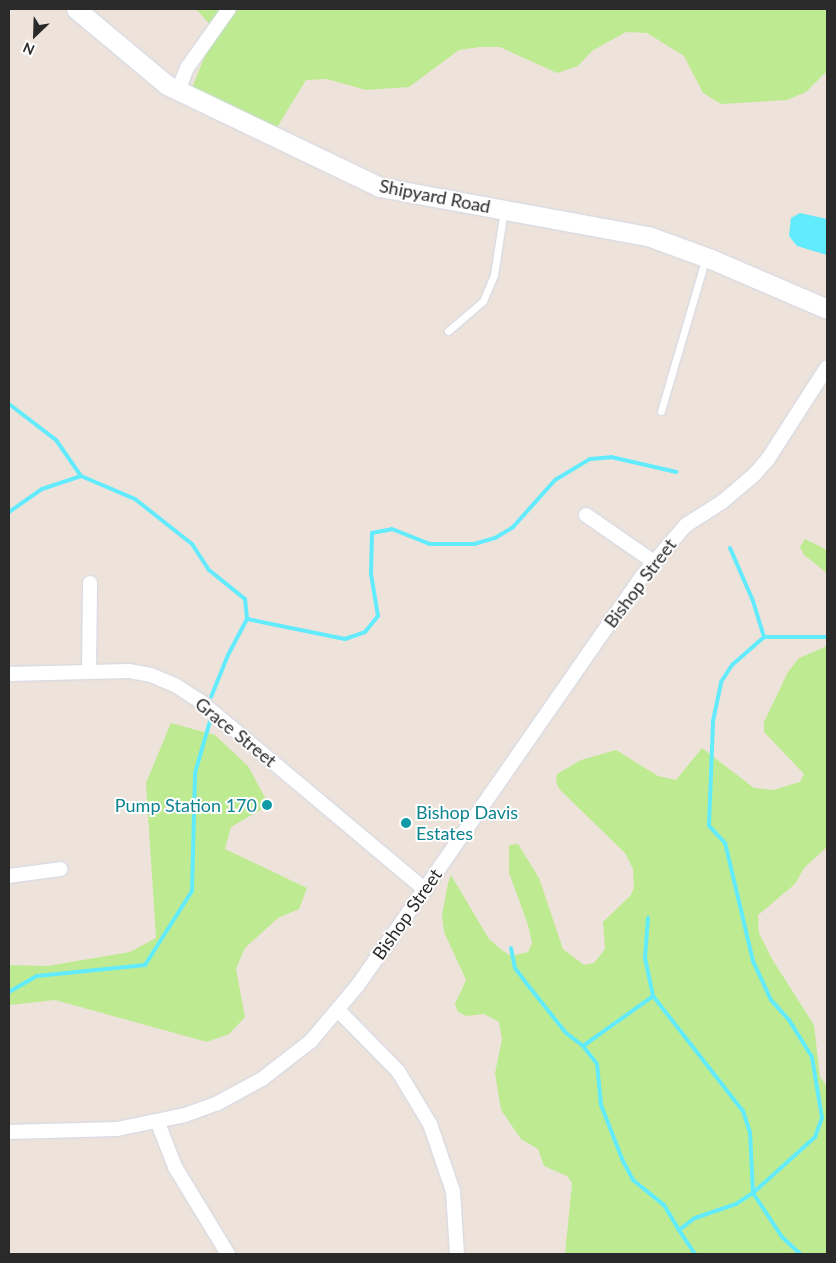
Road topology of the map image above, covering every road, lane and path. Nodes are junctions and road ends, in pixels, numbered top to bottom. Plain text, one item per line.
1 (76, 9) edge
2 (229, 9) edge
3 (178, 91) junction
4 (504, 209) junction
5 (706, 257) junction
6 (827, 309) edge
7 (448, 331) dead end
8 (827, 367) edge
9 (661, 412) dead end
10 (586, 515) dead end
11 (654, 562) junction
12 (90, 584) dead end
13 (89, 672) junction
14 (9, 674) edge
15 (61, 869) dead end
16 (9, 876) edge
17 (425, 890) junction
18 (338, 1010) junction
19 (158, 1123) junction
20 (9, 1132) edge
21 (228, 1254) edge
22 (457, 1254) edge

1 - 3 street, Shipyard Road
2 - 3 street
3 - 4 street, Shipyard Road
4 - 5 street, Shipyard Road
4 - 7 lane
5 - 6 street, Shipyard Road
5 - 9 lane
8 - 11 street, Bishop Street
10 - 11 street
11 - 17 street, Bishop Street
12 - 13 street
13 - 14 street, Grace Street
13 - 17 street, Grace Street
15 - 16 street
17 - 18 street, Bishop Street
18 - 19 street, Bishop Street
18 - 22 street
19 - 20 street, Bishop Street
19 - 21 street

